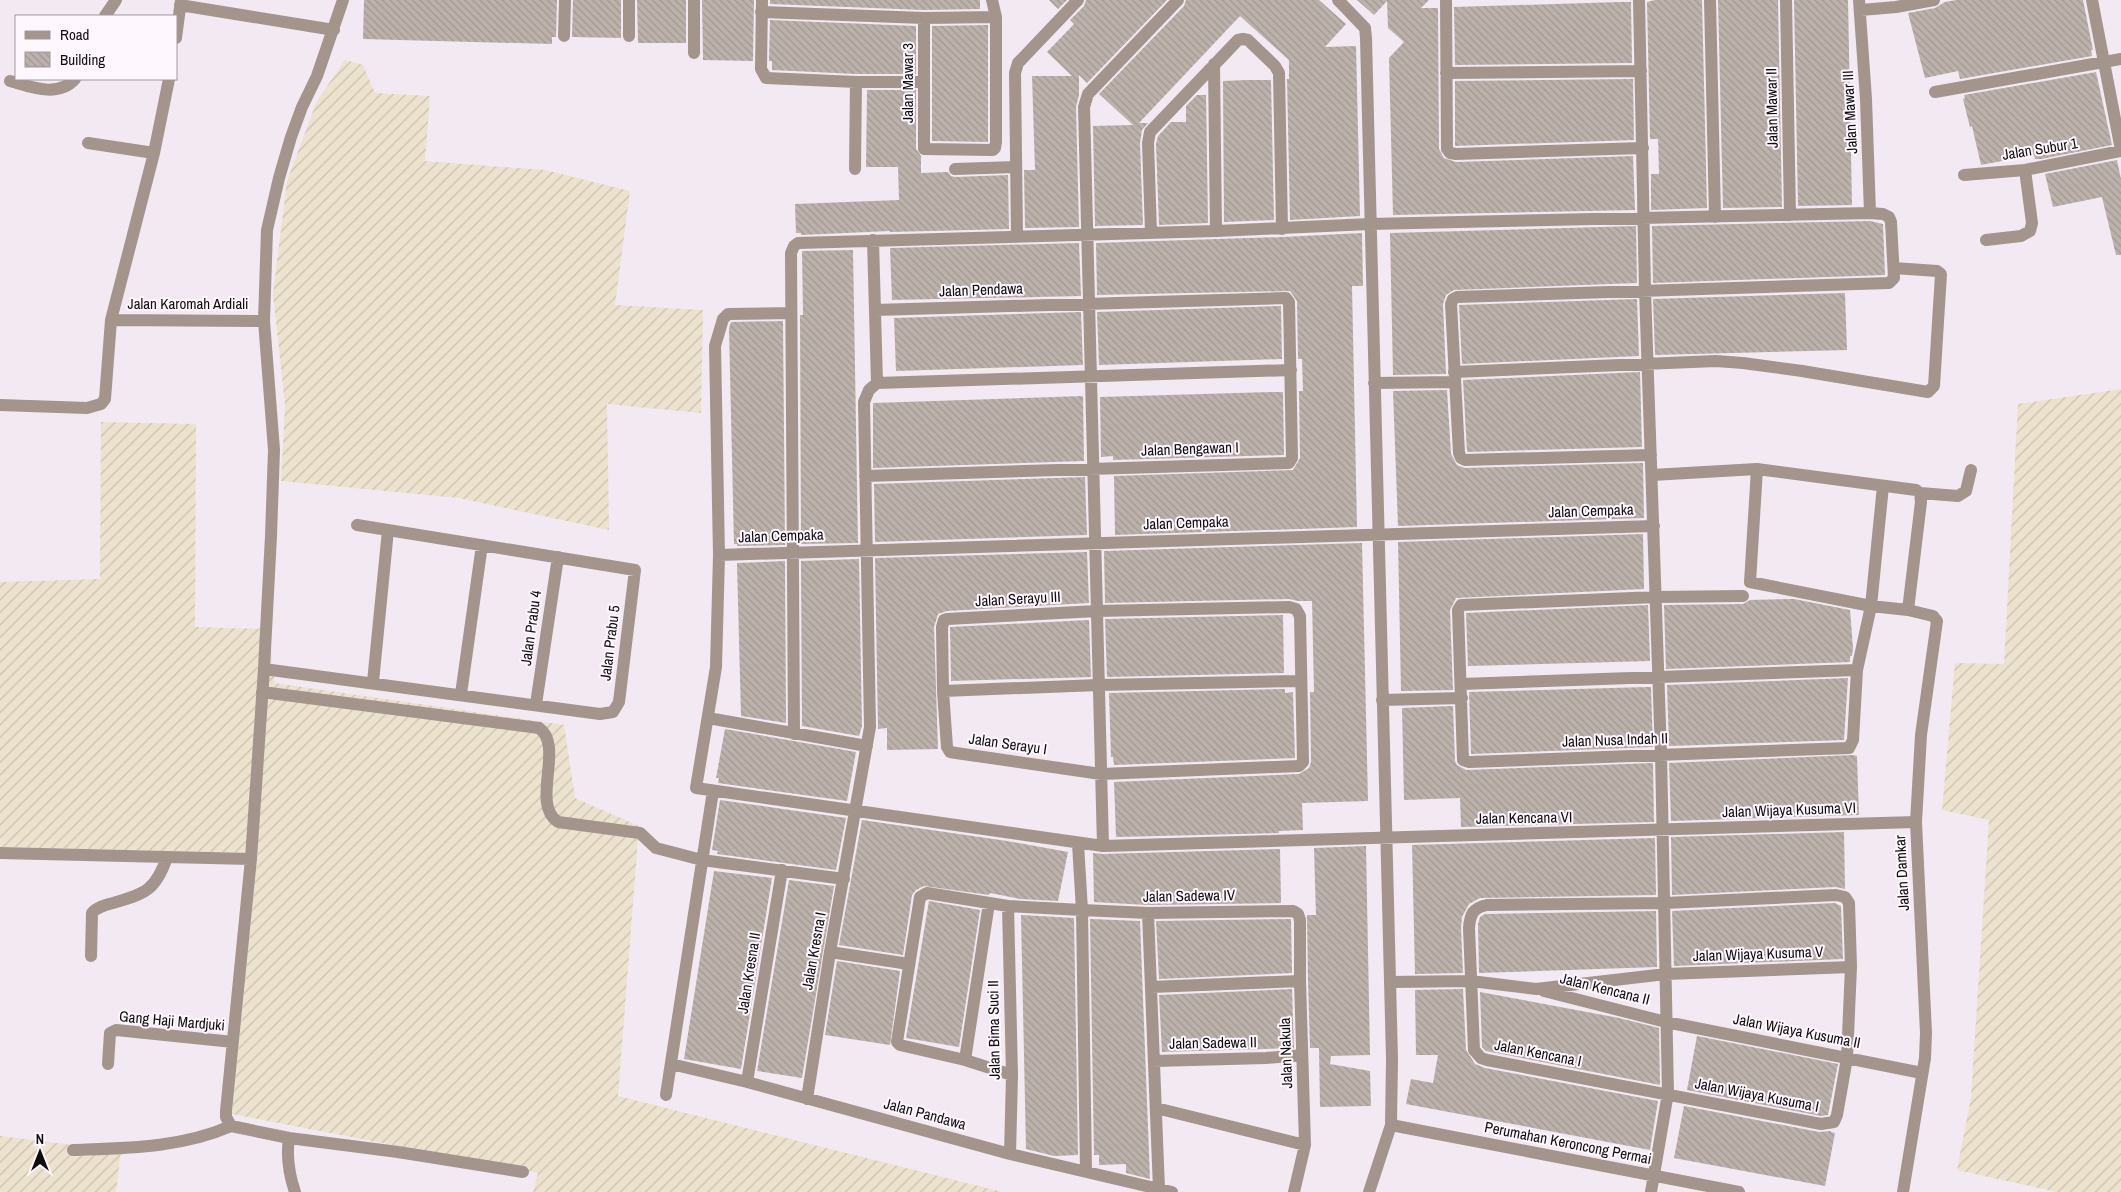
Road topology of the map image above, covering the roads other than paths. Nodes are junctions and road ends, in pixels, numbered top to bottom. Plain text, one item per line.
1 (116, 0) edge
2 (343, 0) edge
3 (565, 0) edge
4 (629, 0) edge
5 (694, 0) edge
6 (992, 0) edge
7 (1078, 0) edge
8 (1178, 0) edge
9 (1338, 0) edge
10 (1446, 0) edge
11 (1639, 0) edge
12 (1710, 0) edge
13 (1786, 0) edge
14 (1934, 0) edge
15 (2092, 0) edge
16 (181, 3) edge
17 (1860, 5) edge
18 (761, 6) edge
19 (106, 15) edge
20 (996, 17) junction
21 (924, 18) junction
22 (178, 24) edge
23 (334, 30) junction
24 (564, 36) dead end
25 (629, 36) dead end
26 (694, 54) dead end
27 (2121, 59) edge
28 (2104, 62) junction
29 (1214, 64) junction
30 (1641, 71) junction
31 (1446, 73) junction
32 (75, 80) edge
33 (169, 80) edge
34 (10, 81) dead end
35 (856, 82) junction
36 (924, 82) junction
37 (1936, 92) dead end
38 (88, 143) dead end
39 (1644, 148) junction
40 (2121, 150) edge
41 (154, 153) junction
42 (1016, 167) junction
43 (855, 169) dead end
44 (955, 169) dead end
45 (2025, 170) junction
46 (1964, 175) dead end
47 (1870, 213) junction
48 (1790, 215) junction
49 (1715, 217) junction
50 (1644, 220) junction
51 (1370, 224) junction
52 (1282, 228) junction
53 (1216, 231) junction
54 (1151, 232) junction
55 (1086, 234) junction
56 (1017, 236) junction
57 (873, 240) junction
58 (1986, 240) dead end
59 (1894, 268) junction
60 (1645, 290) junction
61 (1088, 303) junction
62 (875, 310) junction
63 (791, 313) junction
64 (111, 320) junction
65 (264, 321) junction
66 (1648, 364) junction
67 (1290, 370) junction
68 (1090, 376) junction
69 (1455, 377) junction
70 (877, 382) junction
71 (1374, 383) junction
72 (0, 406) edge
73 (1651, 455) junction
74 (1093, 469) junction
75 (1757, 469) junction
76 (1971, 470) dead end
77 (1652, 475) junction
78 (865, 476) junction
79 (1883, 486) junction
80 (1920, 493) junction
81 (358, 525) dead end
82 (1654, 526) junction
83 (388, 530) junction
84 (1378, 534) junction
85 (1094, 542) junction
86 (482, 545) junction
87 (868, 550) junction
88 (792, 552) junction
89 (719, 555) junction
90 (558, 557) junction
91 (1743, 596) dead end
92 (1656, 597) junction
93 (1871, 606) junction
94 (1908, 610) junction
95 (1096, 611) junction
96 (943, 623) joint
97 (264, 669) junction
98 (1857, 670) junction
99 (1658, 678) junction
100 (1300, 681) junction
101 (373, 682) junction
102 (1461, 684) junction
103 (1099, 685) junction
104 (943, 691) junction
105 (262, 692) junction
106 (460, 694) junction
107 (1462, 698) junction
108 (1382, 700) junction
109 (536, 704) junction
110 (708, 718) junction
111 (794, 734) junction
112 (866, 746) junction
113 (1661, 754) junction
114 (1101, 774) junction
115 (713, 791) junction
116 (856, 810) junction
117 (1916, 822) junction
118 (1663, 831) junction
119 (1385, 838) junction
120 (1078, 844) junction
121 (1103, 846) junction
122 (0, 853) edge
123 (167, 857) junction
124 (250, 859) junction
125 (702, 860) junction
126 (782, 870) junction
127 (844, 879) junction
128 (989, 903) junction
129 (1665, 903) junction
130 (1008, 906) junction
131 (1082, 910) junction
132 (1148, 913) junction
133 (1297, 913) joint
134 (830, 952) junction
135 (91, 956) dead end
136 (909, 964) junction
137 (1851, 967) junction
138 (1666, 974) junction
139 (1300, 981) junction
140 (1471, 981) junction
141 (1390, 982) junction
142 (1151, 987) junction
143 (1536, 989) junction
144 (1666, 1022) junction
145 (232, 1042) junction
146 (1302, 1055) junction
147 (1847, 1058) junction
148 (965, 1060) junction
149 (1154, 1061) junction
150 (108, 1064) dead end
151 (671, 1064) junction
152 (1922, 1073) junction
153 (1012, 1075) junction
154 (747, 1082) junction
155 (1668, 1094) junction
156 (666, 1096) dead end
157 (807, 1098) junction
158 (1156, 1108) junction
159 (1391, 1125) junction
160 (231, 1126) junction
161 (289, 1138) junction
162 (1305, 1144) junction
163 (73, 1150) dead end
164 (1010, 1154) junction
165 (1086, 1171) junction
166 (523, 1172) dead end
167 (1655, 1176) junction
168 (1159, 1189) junction
169 (295, 1192) edge
170 (1172, 1192) edge
171 (1294, 1192) edge
172 (1369, 1192) edge
173 (1651, 1192) edge
174 (1740, 1192) edge
175 (1903, 1192) edge

1 - 19 street
2 - 23 street
3 - 24 street
4 - 25 street
5 - 26 street
6 - 20 street
7 - 42 street
8 - 55 street
9 - 51 street
10 - 31 street
11 - 30 street
12 - 49 street
13 - 48 street, Jalan Mawar II
14 - 17 street
15 - 28 street
16 - 22 street
16 - 23 street
17 - 47 street, Jalan Mawar III
18 - 21 street
18 - 35 street
20 - 21 street
20 - 36 street, Jalan Mawar 3
21 - 36 street, Jalan Mawar 3
23 - 65 street
27 - 28 street
28 - 37 street
28 - 40 street
29 - 52 street
29 - 53 street
29 - 54 street
30 - 31 street
30 - 39 street
31 - 39 street
32 - 34 street
33 - 41 street
35 - 36 street
35 - 43 street
38 - 41 street
39 - 50 street
40 - 45 street, Jalan Subur 1
41 - 64 street
42 - 44 street
42 - 56 street
45 - 46 street, Jalan Subur 1
45 - 58 street
47 - 48 street
47 - 59 street
48 - 49 street
49 - 50 street
50 - 51 street
50 - 60 street
51 - 52 street
51 - 71 street
52 - 53 street
53 - 54 street
54 - 55 street
55 - 56 street
55 - 61 street
56 - 57 street
57 - 62 street
57 - 63 street
59 - 60 street
59 - 66 street
60 - 66 street
60 - 69 street
61 - 62 street, Jalan Pendawa
61 - 67 street, Jalan Pendawa
61 - 68 street
62 - 70 street
63 - 88 street
63 - 89 street
64 - 65 street, Jalan Karomah Ardiali
64 - 72 street
65 - 97 street
66 - 69 street
66 - 73 street
67 - 68 street
67 - 74 street, Jalan Bengawan I
68 - 70 street
68 - 74 street
69 - 71 street
69 - 73 street
70 - 78 street, Jalan Kresna I
71 - 84 street
73 - 77 street
74 - 78 street, Jalan Bengawan I
74 - 85 street
75 - 77 street
75 - 79 street
75 - 93 street, Jalan Damkar
76 - 80 street
77 - 82 street
78 - 87 street, Jalan Kresna I
79 - 80 street
79 - 93 street
80 - 94 street
81 - 83 street
82 - 84 street, Jalan Cempaka
82 - 92 street
83 - 86 street
83 - 101 street
84 - 85 street, Jalan Cempaka
84 - 108 street
85 - 87 street, Jalan Cempaka
85 - 95 street
86 - 90 street
86 - 106 street
87 - 88 street, Jalan Cempaka
87 - 112 street, Jalan Kresna I
88 - 89 street, Jalan Cempaka
88 - 111 street
89 - 110 street
90 - 109 street, Jalan Prabu 4
90 - 109 street, Jalan Prabu 5
91 - 92 street, Jalan Nusa Indah II
92 - 99 street
92 - 102 street, Jalan Nusa Indah II
93 - 94 street, Jalan Damkar
93 - 98 street
94 - 117 street, Jalan Damkar
95 - 96 street, Jalan Serayu III
95 - 100 street, Jalan Serayu III
95 - 103 street
96 - 104 street, Jalan Serayu I
97 - 101 street
97 - 105 street
98 - 99 street
98 - 113 street, Jalan Nusa Indah II
99 - 102 street
99 - 113 street
100 - 103 street
100 - 114 street
101 - 106 street
102 - 107 street, Jalan Nusa Indah II
103 - 104 street
103 - 114 street
104 - 114 street, Jalan Serayu I
105 - 124 street
105 - 125 street
106 - 109 street
107 - 108 street
107 - 113 street, Jalan Nusa Indah II
108 - 119 street
110 - 111 street
110 - 115 street
111 - 112 street
112 - 116 street, Jalan Kresna I
113 - 118 street
114 - 121 street
115 - 116 street, Jalan Kencana VI
115 - 125 street
116 - 120 street, Jalan Kencana VI
116 - 127 street, Jalan Kresna I
117 - 118 street, Jalan Wijaya Kusuma VI
117 - 152 street, Jalan Damkar
118 - 119 street, Jalan Kencana VI
118 - 129 street
119 - 121 street, Jalan Kencana VI
119 - 141 street
120 - 121 street, Jalan Kencana VI
120 - 131 street
122 - 123 street
123 - 124 street
123 - 135 street
124 - 145 street
125 - 126 street
125 - 151 street
126 - 127 street
126 - 154 street, Jalan Kresna II
127 - 134 street, Jalan Kresna I
128 - 130 street, Jalan Sadewa IV
128 - 136 street, Jalan Sadewa IV
128 - 148 street
129 - 137 street, Jalan Wijaya Kusuma I
129 - 138 street
129 - 140 street
130 - 131 street, Jalan Sadewa IV
130 - 153 street, Jalan Bima Suci II
131 - 132 street, Jalan Sadewa IV
131 - 165 street
132 - 133 street, Jalan Sadewa IV
132 - 142 street
133 - 139 street, Jalan Nakula
134 - 136 street
134 - 157 street, Jalan Kresna I
136 - 148 street
137 - 138 street, Jalan Wijaya Kusuma V
137 - 147 street, Jalan Wijaya Kusuma I
138 - 143 street, Jalan Wijaya Kusuma V
138 - 144 street
139 - 142 street
139 - 146 street, Jalan Nakula
140 - 141 street
140 - 143 street
140 - 155 street, Jalan Kencana I
141 - 159 street
142 - 149 street
143 - 144 street, Jalan Kencana II
144 - 147 street, Jalan Wijaya Kusuma II
144 - 155 street
145 - 150 street, Gang Haji Mardjuki
145 - 160 street
146 - 149 street, Jalan Sadewa II
146 - 162 street, Jalan Nakula
147 - 152 street, Jalan Wijaya Kusuma II
147 - 155 street, Jalan Wijaya Kusuma I
148 - 153 street
149 - 158 street
151 - 154 street, Jalan Pandawa
151 - 156 street
152 - 175 street, Jalan Damkar
153 - 164 street, Jalan Bima Suci II
154 - 157 street, Jalan Pandawa
155 - 167 street
157 - 164 street, Jalan Pandawa
158 - 162 street
158 - 168 street
159 - 167 street, Perumahan Keroncong Permai
159 - 172 street
160 - 161 street
160 - 163 street
161 - 166 street
161 - 169 street
162 - 171 street, Jalan Nakula
164 - 165 street, Jalan Pandawa
165 - 168 street, Jalan Pandawa
167 - 173 street
167 - 174 street, Perumahan Keroncong Permai
168 - 170 street, Jalan Pandawa

